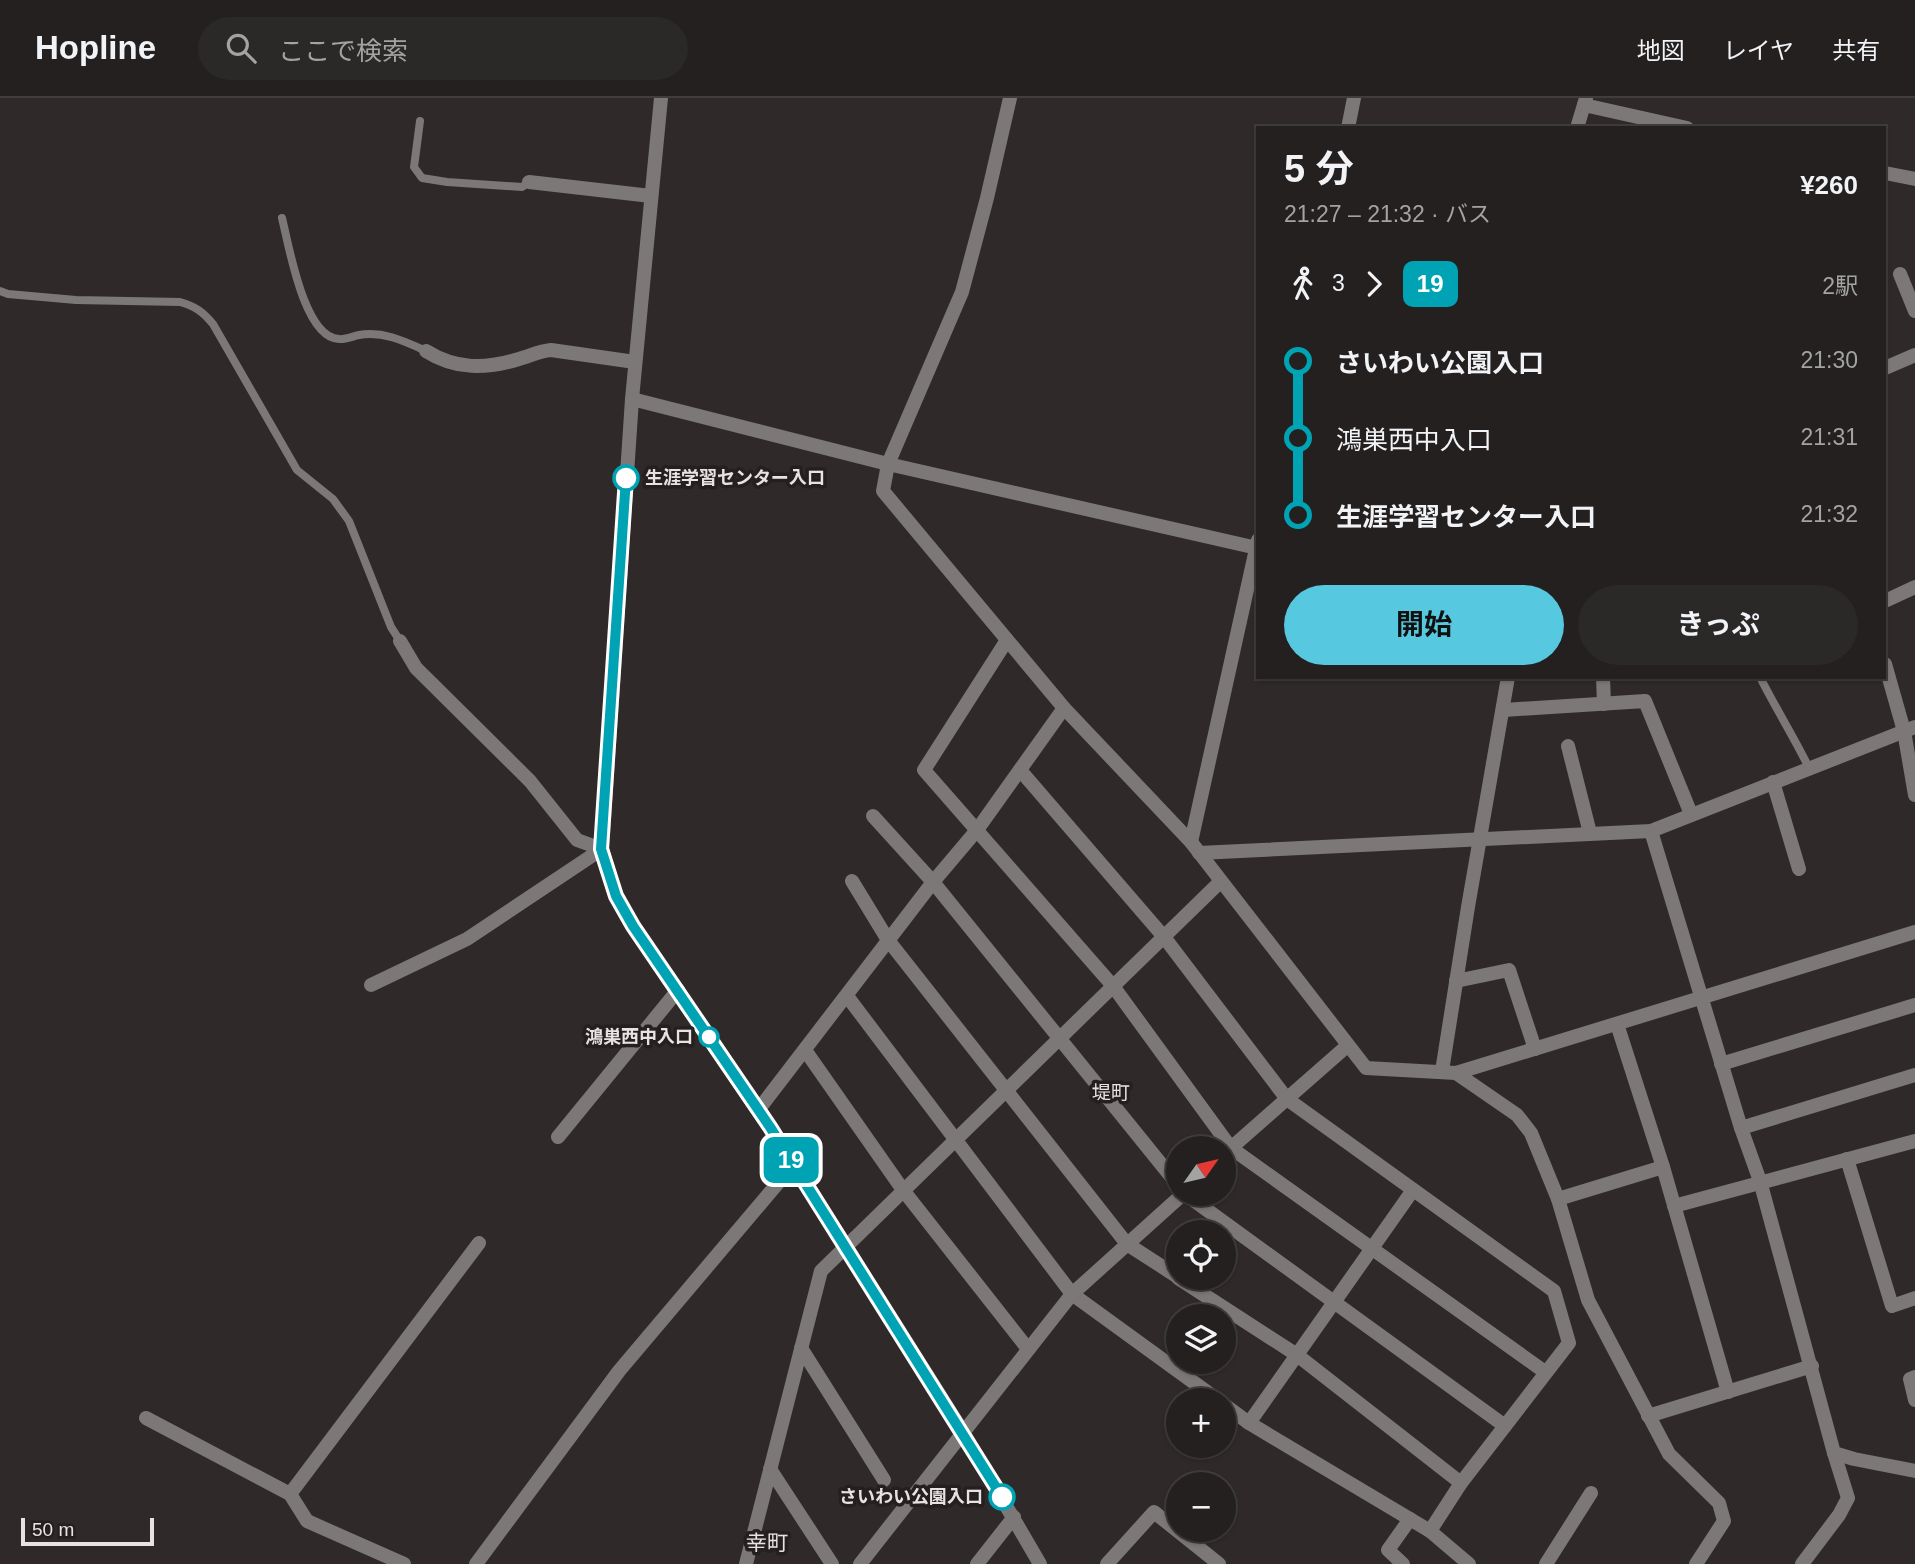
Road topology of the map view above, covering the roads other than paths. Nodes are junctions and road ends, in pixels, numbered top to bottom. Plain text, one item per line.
1 (661, 98) edge
2 (1010, 98) edge
3 (1354, 98) edge
4 (1585, 101) edge
5 (420, 121) dead end
6 (1348, 126) edge
7 (1578, 126) edge
8 (1679, 126) edge
9 (1886, 173) edge
10 (1915, 179) edge
11 (529, 182) joint
12 (651, 197) junction
13 (282, 218) dead end
14 (1900, 274) dead end
15 (4, 293) edge
16 (0, 302) edge
17 (1915, 311) edge
18 (426, 351) joint
19 (1915, 355) edge
20 (635, 362) junction
21 (1886, 368) edge
22 (632, 399) junction
23 (888, 464) junction
24 (1256, 545) edge
25 (1256, 555) edge
26 (1915, 587) edge
27 (1886, 601) edge
28 (1007, 640) junction
29 (400, 641) joint
30 (1886, 667) edge
31 (1508, 679) edge
32 (1603, 679) edge
33 (1761, 679) edge
34 (1604, 704) junction
35 (1064, 708) junction
36 (1504, 709) junction
37 (1910, 729) edge
38 (1568, 746) dead end
39 (1809, 768) junction
40 (1020, 770) junction
41 (1773, 782) junction
42 (1915, 795) edge
43 (1691, 814) junction
44 (873, 816) dead end
45 (977, 830) junction
46 (1651, 831) junction
47 (1590, 833) junction
48 (1480, 839) junction
49 (1195, 848) junction
50 (601, 849) junction
51 (1799, 869) dead end
52 (852, 881) dead end
53 (933, 881) junction
54 (1220, 882) junction
55 (1915, 932) edge
56 (1164, 937) junction
57 (888, 940) junction
58 (1456, 981) junction
59 (371, 985) dead end
60 (1113, 986) junction
61 (678, 990) junction
62 (847, 996) junction
63 (1701, 999) junction
64 (1915, 1004) edge
65 (1617, 1024) junction
66 (1060, 1038) junction
67 (1347, 1045) junction
68 (1535, 1049) junction
69 (805, 1050) junction
70 (1721, 1064) junction
71 (1449, 1072) junction
72 (1915, 1075) edge
73 (1007, 1089) junction
74 (1287, 1099) junction
75 (759, 1109) junction
76 (1741, 1128) junction
77 (1217, 1136) edge
78 (558, 1137) dead end
79 (955, 1140) junction
80 (1915, 1140) edge
81 (1236, 1143) edge
82 (1236, 1157) edge
83 (1847, 1159) junction
84 (793, 1164) junction
85 (1663, 1167) junction
86 (1166, 1170) edge
87 (1760, 1181) junction
88 (903, 1190) junction
89 (1413, 1190) junction
90 (1558, 1199) junction
91 (1171, 1206) edge
92 (1201, 1206) edge
93 (1674, 1206) junction
94 (479, 1243) dead end
95 (1128, 1244) junction
96 (845, 1245) junction
97 (1372, 1248) junction
98 (1166, 1269) edge
99 (1198, 1290) edge
100 (1072, 1294) junction
101 (1915, 1298) edge
102 (1335, 1301) junction
103 (801, 1348) junction
104 (1028, 1349) junction
105 (1297, 1355) junction
106 (1812, 1366) junction
107 (1545, 1372) junction
108 (1915, 1377) edge
109 (1201, 1388) edge
110 (1728, 1392) junction
111 (1915, 1400) edge
112 (1236, 1414) edge
113 (1648, 1416) junction
114 (146, 1419) dead end
115 (1249, 1423) junction
116 (1505, 1426) junction
117 (963, 1432) junction
118 (1834, 1452) junction
119 (770, 1469) junction
120 (1915, 1471) edge
121 (884, 1480) dead end
122 (1461, 1483) junction
123 (1591, 1493) dead end
124 (290, 1494) junction
125 (1014, 1517) junction
126 (1410, 1519) junction
127 (1430, 1531) junction
128 (404, 1564) edge
129 (477, 1564) edge
130 (746, 1564) edge
131 (832, 1564) edge
132 (860, 1564) edge
133 (977, 1564) edge
134 (1040, 1564) edge
135 (1107, 1564) edge
136 (1219, 1564) edge
137 (1403, 1564) edge
138 (1469, 1564) edge
139 (1546, 1564) edge
140 (1696, 1564) edge
141 (1802, 1564) edge

1 - 12 street
2 - 23 street
3 - 6 street
4 - 7 street
4 - 8 street
5 - 11 lane
9 - 10 street
11 - 12 street
12 - 20 street
13 - 18 lane
14 - 17 street
15 - 16 lane
15 - 29 lane
18 - 20 street
19 - 21 street
20 - 22 street
22 - 23 street
22 - 50 street
23 - 24 street
23 - 28 street
25 - 49 street
26 - 27 street
28 - 35 street
28 - 45 street
29 - 50 street
30 - 37 street
31 - 36 street
32 - 34 street
33 - 39 lane
34 - 36 street
34 - 43 street
35 - 40 street
35 - 49 street
36 - 48 street
37 - 39 street
37 - 42 street
38 - 47 street
39 - 41 street
40 - 45 street
40 - 56 street
41 - 43 street
41 - 51 street
43 - 46 street
44 - 53 street
45 - 53 street
45 - 60 street
46 - 47 street
46 - 63 street
47 - 48 street
48 - 49 street
48 - 58 street
49 - 54 street
50 - 59 street
50 - 61 street
52 - 57 street
53 - 57 street
53 - 66 street
54 - 56 street
54 - 67 street
55 - 63 street
56 - 60 street
56 - 74 street
57 - 62 street
57 - 73 street
58 - 68 street
58 - 71 street
60 - 66 street
60 - 77 street
61 - 75 street
61 - 78 street
62 - 69 street
62 - 79 street
63 - 65 street
63 - 70 street
64 - 70 street
65 - 68 street
65 - 85 street
66 - 73 street
66 - 86 street
67 - 71 street
67 - 74 street
68 - 71 street
69 - 75 street
69 - 88 street
70 - 76 street
71 - 90 street
72 - 76 street
73 - 79 street
73 - 95 street
74 - 81 street
74 - 89 street
75 - 84 street
76 - 87 street
79 - 88 street
79 - 100 street
80 - 83 street
82 - 97 street
83 - 87 street
83 - 101 street
84 - 96 street
84 - 129 street
85 - 90 street
85 - 93 street
87 - 93 street
87 - 106 street
88 - 96 street
88 - 104 street
89 - 97 street
89 - 107 street
90 - 113 street
91 - 95 street
92 - 102 street
93 - 110 street
94 - 124 street
95 - 98 street
95 - 100 street
96 - 103 street
96 - 117 street
97 - 102 street
97 - 107 street
99 - 105 street
100 - 104 street
100 - 109 street
102 - 105 street
102 - 116 street
103 - 119 street
103 - 121 street
104 - 117 street
105 - 115 street
105 - 122 street
106 - 110 street
106 - 118 street
107 - 116 street
108 - 111 street
110 - 113 street
112 - 115 street
113 - 140 street
114 - 124 street
115 - 126 street
116 - 122 street
117 - 125 street
117 - 132 street
118 - 120 street
118 - 141 street
119 - 130 street
119 - 131 street
122 - 127 street
123 - 139 street
124 - 128 street
125 - 133 street
125 - 134 street
126 - 127 street
126 - 137 street
127 - 138 street
135 - 136 street

